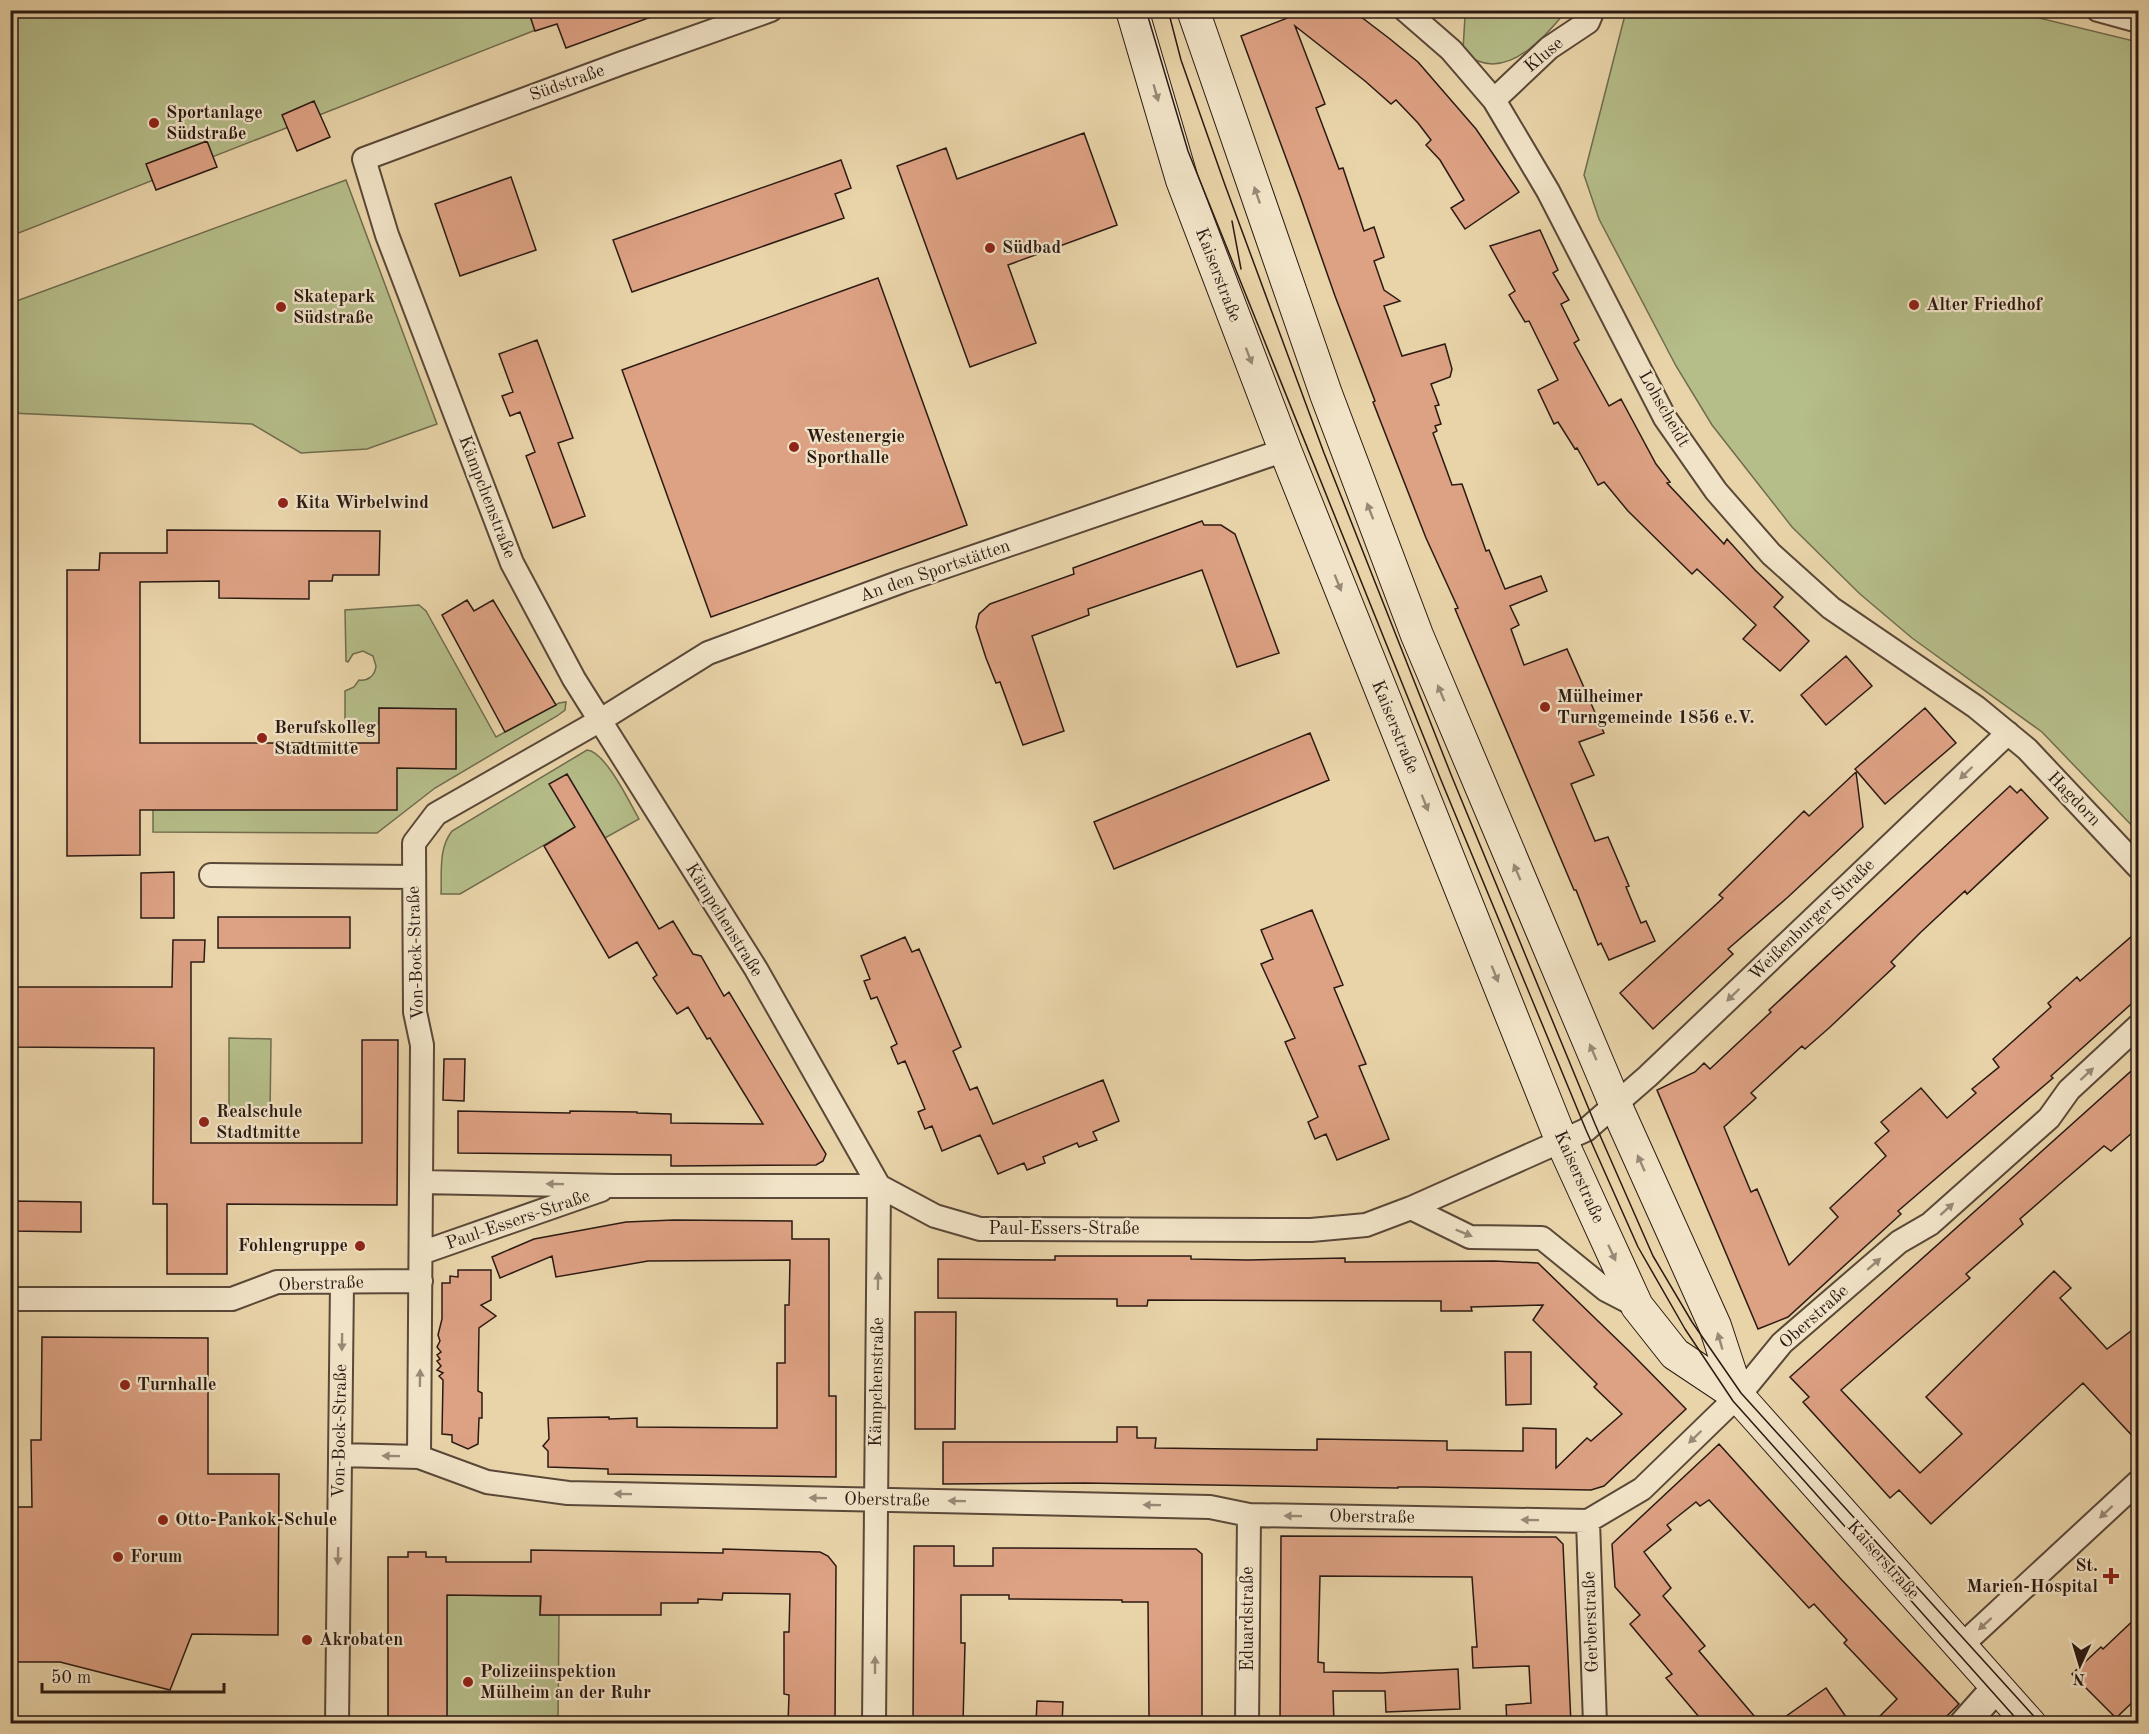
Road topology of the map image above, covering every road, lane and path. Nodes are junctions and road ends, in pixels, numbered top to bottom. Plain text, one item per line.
1 (771, 10) edge
2 (1132, 10) edge
3 (1193, 10) edge
4 (1405, 10) edge
5 (1593, 10) edge
6 (2098, 10) edge
7 (2139, 21) edge
8 (1494, 100) junction
9 (364, 159) joint
10 (1285, 450) junction
11 (599, 720) junction
12 (2008, 733) junction
13 (2139, 867) edge
14 (211, 875) dead end
15 (413, 877) junction
16 (2139, 1026) edge
17 (1616, 1106) junction
18 (1563, 1142) junction
19 (421, 1182) junction
20 (614, 1186) junction
21 (879, 1186) junction
22 (1411, 1208) junction
23 (421, 1253) junction
24 (421, 1281) junction
25 (342, 1283) junction
26 (10, 1299) edge
27 (1637, 1306) junction
28 (1738, 1396) junction
29 (340, 1455) junction
30 (419, 1457) junction
31 (2139, 1482) edge
32 (876, 1500) junction
33 (1249, 1515) junction
34 (1588, 1521) junction
35 (1961, 1646) junction
36 (1996, 1688) junction
37 (337, 1724) edge
38 (874, 1724) edge
39 (1247, 1724) edge
40 (1595, 1724) edge
41 (1964, 1724) edge
42 (2030, 1724) edge

1 - 9 street, Südstraße
2 -> 10 main road, Kaiserstraße
17 -> 3 main road, Kaiserstraße
4 - 8 street, Lohscheidt
5 - 8 street, Kluse
6 - 7 street
8 - 12 street, Lohscheidt
9 - 11 street, Kämpchenstraße
10 - 11 street, An den Sportstätten
10 -> 18 main road, Kaiserstraße
11 - 15 street, Von-Bock-Straße
11 - 21 street, Kämpchenstraße
12 - 13 street, Hagdorn
12 -> 17 street, Weißenburger Straße
14 - 15 street, Von-Bock-Straße
15 - 19 street, Von-Bock-Straße
28 -> 16 street, Oberstraße
17 - 18 street, Weißenburger Straße
28 -> 17 main road, Kaiserstraße
18 - 22 street, Paul-Essers-Straße
18 -> 27 main road, Kaiserstraße
20 -> 19 street, Paul-Essers-Straße
19 - 23 street, Von-Bock-Straße
20 - 21 street, Paul-Essers-Straße
20 - 23 street, Paul-Essers-Straße
21 - 22 street, Paul-Essers-Straße
32 -> 21 street, Kämpchenstraße
22 -> 27 street
23 - 24 street, Von-Bock-Straße
24 - 25 street, Oberstraße
30 -> 24 street
25 - 26 street, Oberstraße
25 -> 29 street, Von-Bock-Straße
27 - 28 main road, Kaiserstraße
28 -> 34 street, Oberstraße
28 - 35 main road, Kaiserstraße
30 -> 29 street, Oberstraße
29 -> 37 street, Von-Bock-Straße
32 -> 30 street, Oberstraße
31 -> 35 street
33 -> 32 street, Oberstraße
38 -> 32 street, Kämpchenstraße
34 -> 33 street, Oberstraße
33 - 39 street, Eduardstraße
34 - 40 street, Gerberstraße
35 - 36 main road, Kaiserstraße
36 - 41 street
36 - 42 main road, Kaiserstraße

